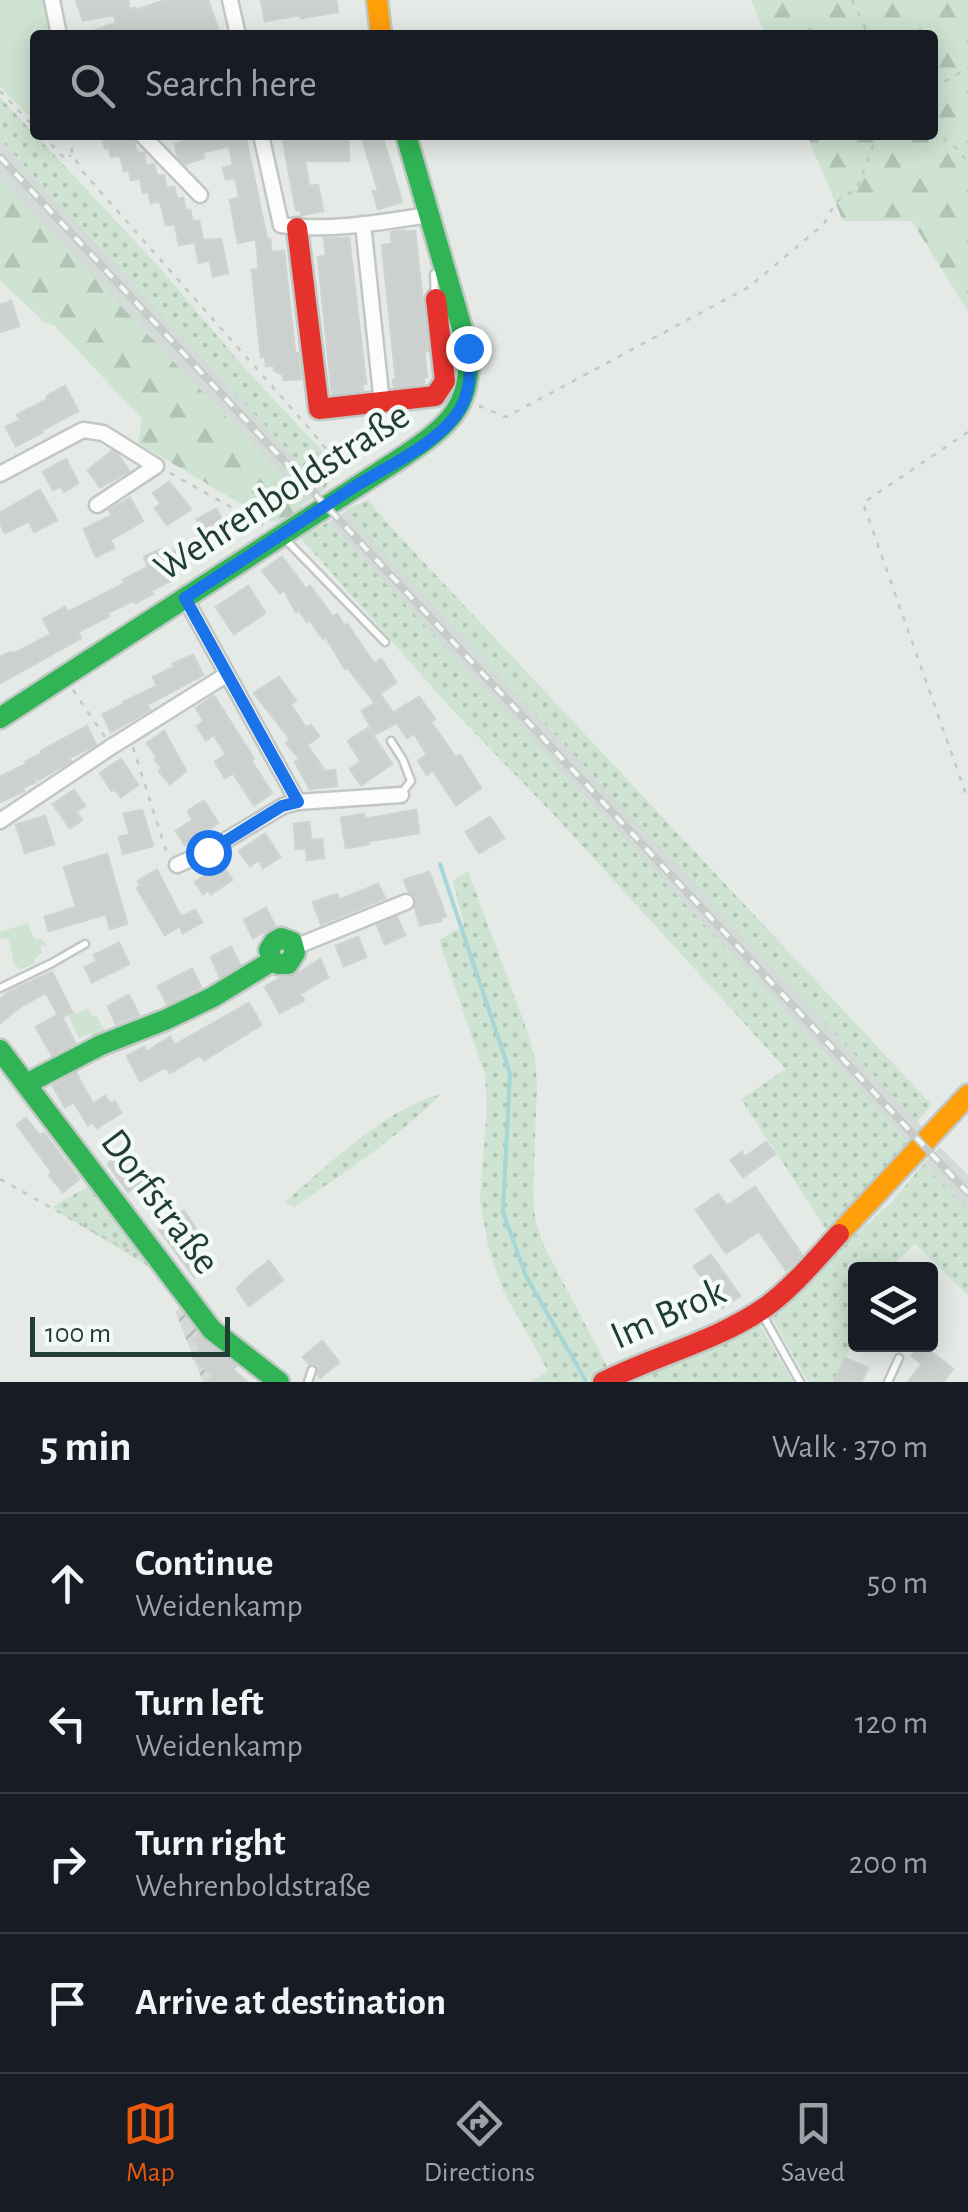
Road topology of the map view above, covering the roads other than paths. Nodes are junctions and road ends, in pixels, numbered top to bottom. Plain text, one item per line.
1 (52, 0) edge
2 (230, 0) edge
3 (377, 0) edge
4 (58, 30) edge
5 (237, 30) edge
6 (378, 30) edge
7 (147, 140) edge
8 (261, 140) edge
9 (407, 140) edge
10 (200, 195) dead end
11 (429, 214) junction
12 (363, 224) junction
13 (297, 228) junction
14 (445, 268) junction
15 (436, 299) joint
16 (382, 404) junction
17 (0, 474) edge
18 (97, 505) dead end
19 (282, 535) junction
20 (185, 598) junction
21 (384, 642) dead end
22 (226, 675) junction
23 (0, 718) edge
24 (391, 741) dead end
25 (401, 796) joint
26 (298, 802) junction
27 (0, 820) edge
28 (177, 865) road end
29 (406, 902) dead end
30 (85, 944) dead end
31 (295, 947) joint
32 (0, 988) edge
33 (0, 1050) edge
34 (28, 1084) junction
35 (968, 1095) edge
36 (760, 1310) junction
37 (899, 1358) dead end
38 (312, 1370) dead end
39 (279, 1382) edge
40 (308, 1382) edge
41 (604, 1382) edge
42 (800, 1382) edge
43 (888, 1382) edge

1 - 4 street
2 - 5 street
3 - 6 street
7 - 10 street
8 - 13 street
9 - 11 street, Wehrenboldstraße
11 - 12 street
11 - 14 street, Wehrenboldstraße
12 - 13 street
12 - 16 street
13 - 16 street
14 - 15 lane
14 - 19 street, Wehrenboldstraße
15 - 16 street
17 - 18 street
19 - 20 street, Wehrenboldstraße
19 - 21 lane
20 - 22 street
20 - 23 street, Wehrenboldstraße
22 - 26 street
22 - 27 street
24 - 25 lane
25 - 26 street
26 - 28 street
29 - 31 street
30 - 32 lane
31 - 34 street
33 - 34 street, Dorfstraße
34 - 39 street, Dorfstraße
35 - 36 street, Im Brok
36 - 41 street, Im Brok
36 - 42 lane, Im Brok
37 - 43 lane
38 - 40 lane

